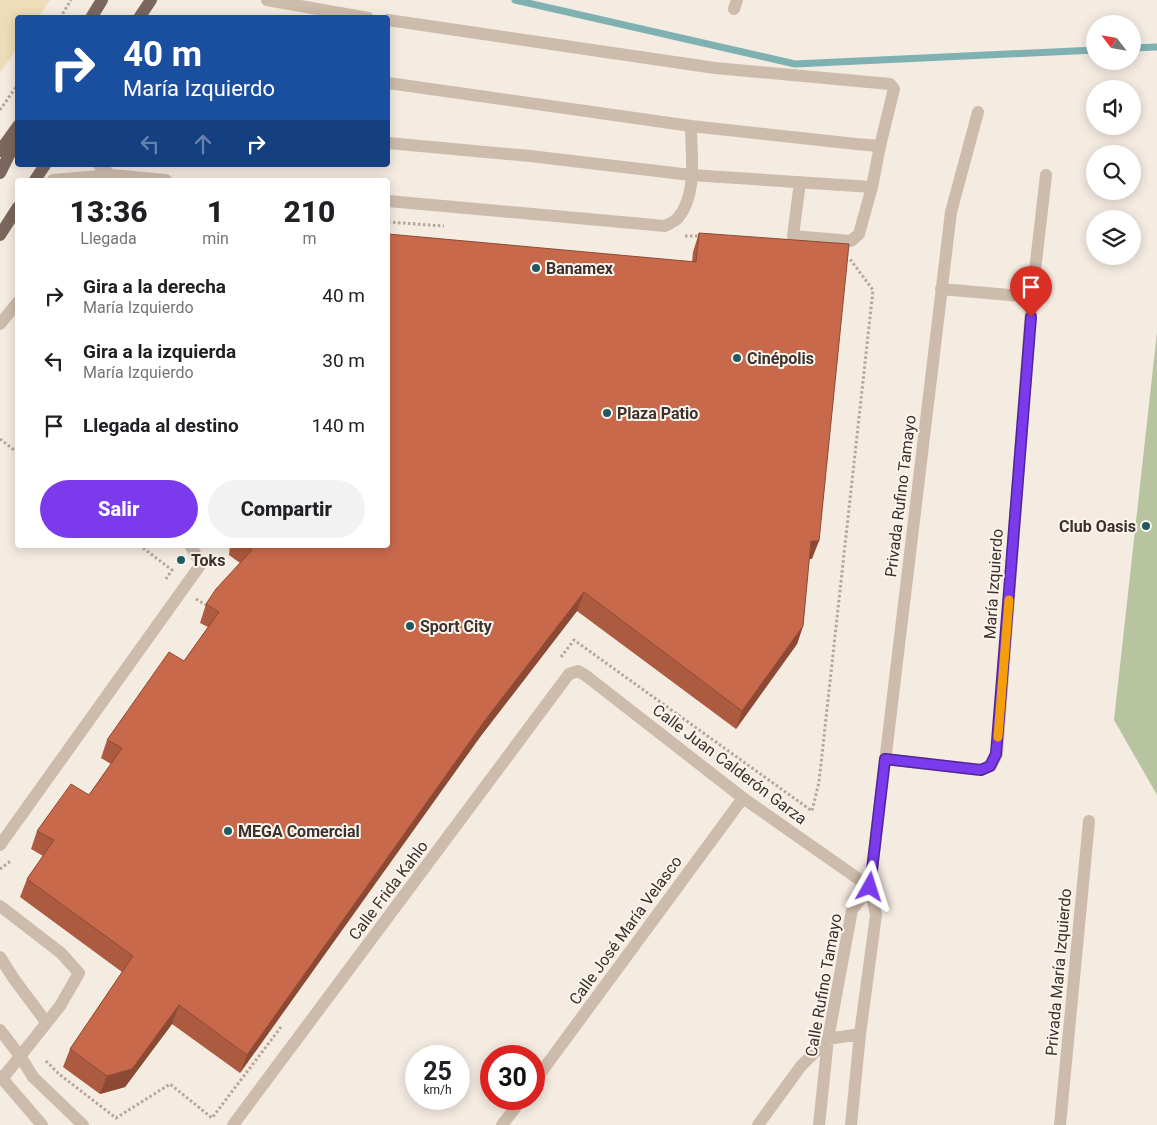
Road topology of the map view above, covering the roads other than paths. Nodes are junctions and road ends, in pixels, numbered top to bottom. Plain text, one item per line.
1 (102, 0) edge
2 (151, 0) edge
3 (267, 0) edge
4 (93, 15) edge
5 (141, 15) edge
6 (351, 15) edge
7 (390, 20) edge
8 (390, 83) edge
9 (978, 112) dead end
10 (691, 126) junction
11 (15, 130) edge
12 (15, 143) edge
13 (390, 143) edge
14 (880, 146) junction
15 (0, 151) edge
16 (43, 167) edge
17 (119, 167) edge
18 (0, 172) edge
19 (1046, 174) dead end
20 (692, 175) junction
21 (109, 177) edge
22 (36, 178) edge
23 (90, 178) edge
24 (128, 178) edge
25 (800, 182) junction
26 (872, 188) junction
27 (390, 201) edge
28 (15, 211) edge
29 (2, 229) edge
30 (942, 289) junction
31 (1032, 297) junction
32 (15, 306) edge
33 (0, 324) edge
34 (192, 548) edge
35 (569, 674) joint
36 (885, 759) junction
37 (743, 798) junction
38 (1089, 821) dead end
39 (0, 845) edge
40 (870, 887) junction
41 (0, 906) edge
42 (0, 957) edge
43 (46, 1022) junction
44 (0, 1030) edge
45 (860, 1034) junction
46 (828, 1039) junction
47 (20, 1056) junction
48 (545, 1067) edge
49 (1, 1078) edge
50 (514, 1110) edge
51 (42, 1125) edge
52 (83, 1125) edge
53 (233, 1125) edge
54 (502, 1125) edge
55 (758, 1125) edge
56 (819, 1125) edge
57 (851, 1125) edge
58 (1060, 1125) edge

1 - 4 main road
2 - 5 main road
3 - 6 street
7 - 14 street
8 - 10 street
9 - 30 street, Privada Rufino Tamayo
10 - 14 street
10 - 20 street
11 - 15 main road
12 - 18 main road
13 - 20 street
14 - 26 street
16 - 22 main road
17 - 21 street
19 - 31 street, María Izquierdo
20 - 25 street
20 - 27 street
21 - 23 street
21 - 24 street
25 - 26 street
25 - 26 street
28 - 29 main road
30 - 31 street
30 - 36 street, Privada Rufino Tamayo
31 - 36 street, María Izquierdo
32 - 33 street
34 - 39 street
35 - 37 street, Calle Juan Calderón Garza
35 - 53 street, Calle Frida Kahlo
36 - 40 street, Privada Rufino Tamayo
37 - 40 street, Calle Juan Calderón Garza
37 - 48 street, Calle José María Velasco
38 - 58 street, Privada María Izquierdo
40 - 45 street
40 - 46 street, Calle Rufino Tamayo
41 - 43 street
42 - 43 street
43 - 47 street
44 - 47 street
45 - 46 street
45 - 57 street
46 - 55 street
46 - 56 street, Calle Rufino Tamayo
47 - 49 street
47 - 52 street
49 - 51 street
50 - 54 street

